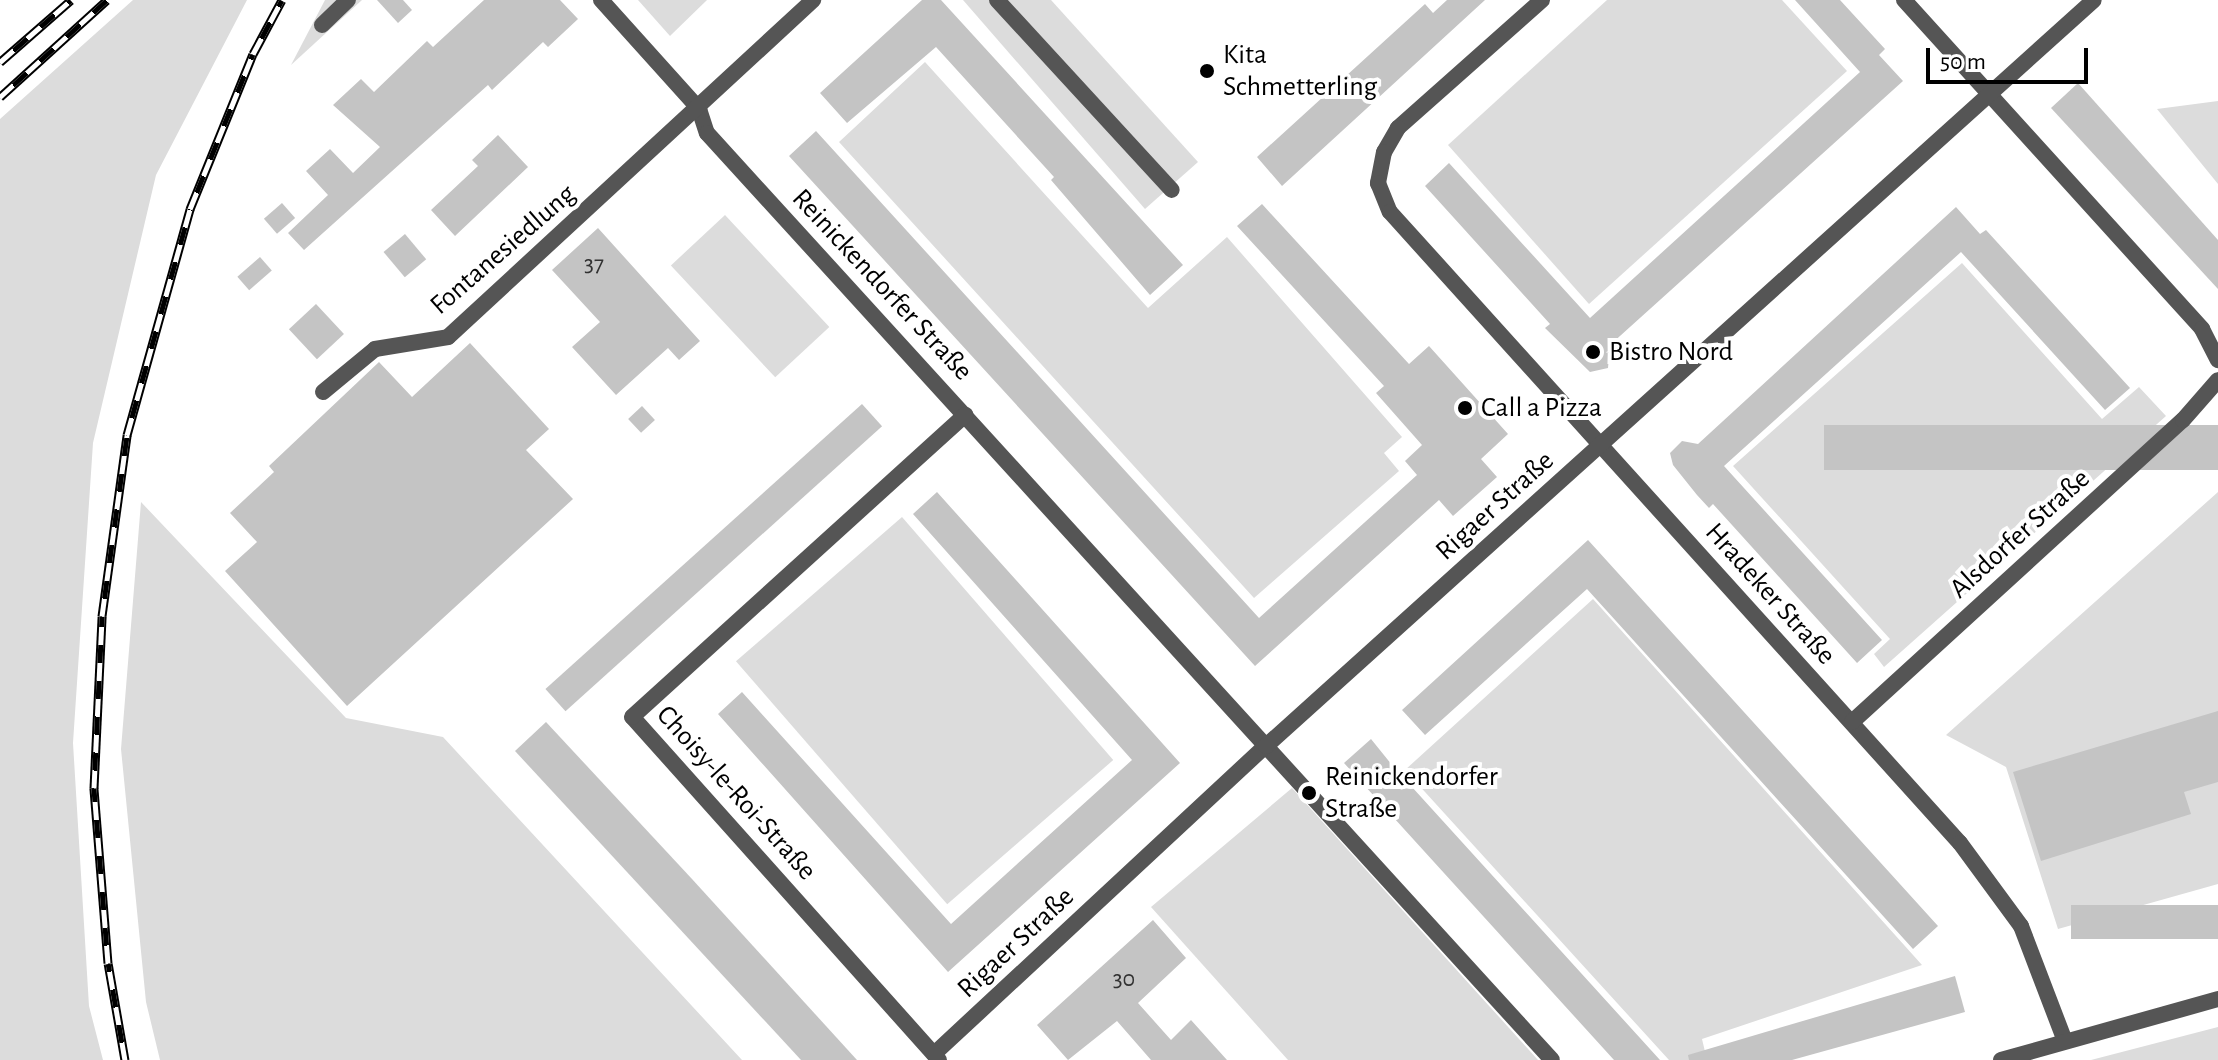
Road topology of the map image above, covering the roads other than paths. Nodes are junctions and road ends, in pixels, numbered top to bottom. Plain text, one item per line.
1 (348, 0) edge
2 (601, 0) edge
3 (813, 0) edge
4 (997, 0) edge
5 (1542, 0) edge
6 (1904, 0) edge
7 (2094, 0) edge
8 (322, 25) dead end
9 (1989, 93) junction
10 (699, 109) junction
11 (1172, 190) dead end
12 (2218, 360) edge
13 (2218, 380) edge
14 (323, 392) dead end
15 (965, 415) junction
16 (1602, 447) junction
17 (1852, 722) junction
18 (1266, 746) junction
19 (2218, 999) edge
20 (2065, 1041) junction
21 (936, 1057) edge
22 (1552, 1060) edge
23 (2001, 1060) edge

1 - 8 street
2 - 10 street
3 - 10 street, Fontanesiedlung
4 - 11 street
5 - 16 street, Hradeker Straße
6 - 9 street
7 - 9 street, Rigaer Straße
9 - 12 street
9 - 16 street, Rigaer Straße
10 - 14 street, Fontanesiedlung
10 - 15 street, Reinickendorfer Straße
13 - 17 street, Alsdorfer Straße
15 - 18 street, Reinickendorfer Straße
15 - 21 street, Choisy-le-Roi-Straße
16 - 17 street, Hradeker Straße
16 - 18 street, Rigaer Straße
17 - 20 street, Hradeker Straße
18 - 21 street, Rigaer Straße
18 - 22 street, Reinickendorfer Straße
19 - 20 street
20 - 23 street

